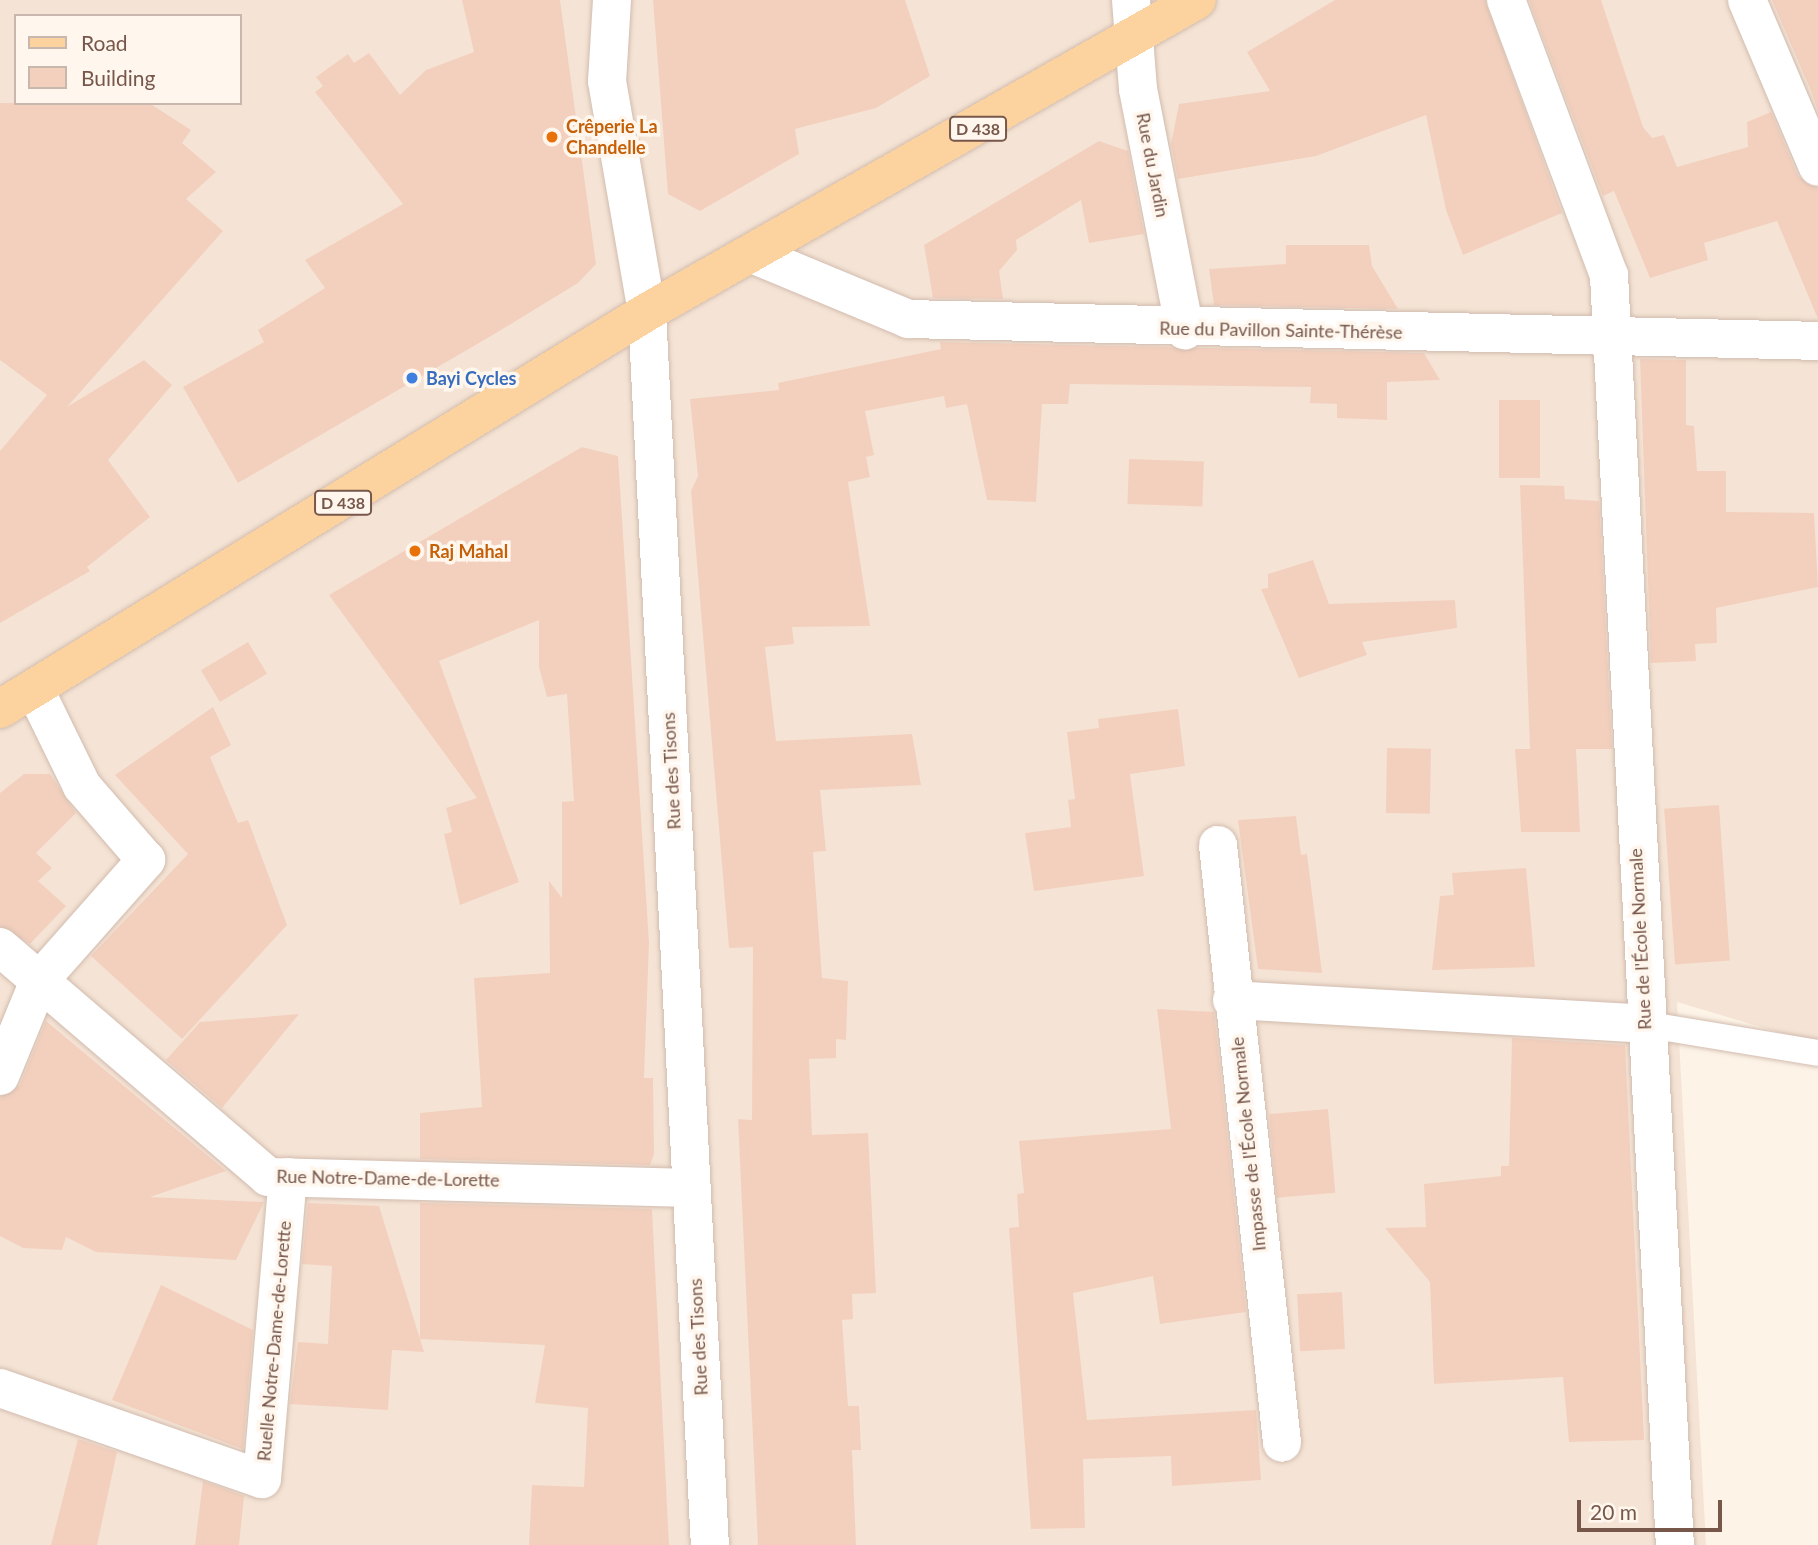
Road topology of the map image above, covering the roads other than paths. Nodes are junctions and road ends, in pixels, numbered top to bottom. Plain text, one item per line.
1 (612, 0) edge
2 (1131, 0) edge
3 (1197, 0) edge
4 (1506, 0) edge
5 (1747, 0) edge
6 (1137, 37) junction
7 (1818, 167) edge
8 (757, 256) junction
9 (647, 312) junction
10 (1185, 330) junction
11 (1611, 333) junction
12 (1818, 341) edge
13 (35, 690) junction
14 (0, 709) edge
15 (1218, 845) dead end
16 (0, 947) edge
17 (39, 981) junction
18 (1232, 1000) junction
19 (1643, 1024) junction
20 (1818, 1054) edge
21 (0, 1076) edge
22 (288, 1177) junction
23 (692, 1188) junction
24 (0, 1388) edge
25 (1282, 1443) dead end
26 (710, 1545) edge
27 (1675, 1545) edge

1 - 9 street, Rue des Tisons
2 - 6 street, Rue du Jardin
3 - 6 main road, D 438
4 - 11 street, Rue de l'École Normale
5 - 7 street
6 - 8 main road, D 438
6 - 10 street, Rue du Jardin
8 - 9 main road, D 438
8 - 10 street, Rue du Pavillon Sainte-Thérèse
9 - 13 main road, D 438
9 - 23 street, Rue des Tisons
10 - 11 street, Rue du Pavillon Sainte-Thérèse
11 - 12 street, Rue du Pavillon Sainte-Thérèse
11 - 19 street, Rue de l'École Normale
13 - 14 main road, D 438
13 - 17 street
15 - 18 street, Impasse de l'École Normale
16 - 17 street, Rue Notre-Dame-de-Lorette
17 - 21 street
17 - 22 street, Rue Notre-Dame-de-Lorette
18 - 19 street
18 - 25 street, Impasse de l'École Normale
19 - 20 lane
19 - 27 street, Rue de l'École Normale
22 - 23 street, Rue Notre-Dame-de-Lorette
22 - 24 street, Ruelle Notre-Dame-de-Lorette
23 - 26 street, Rue des Tisons

